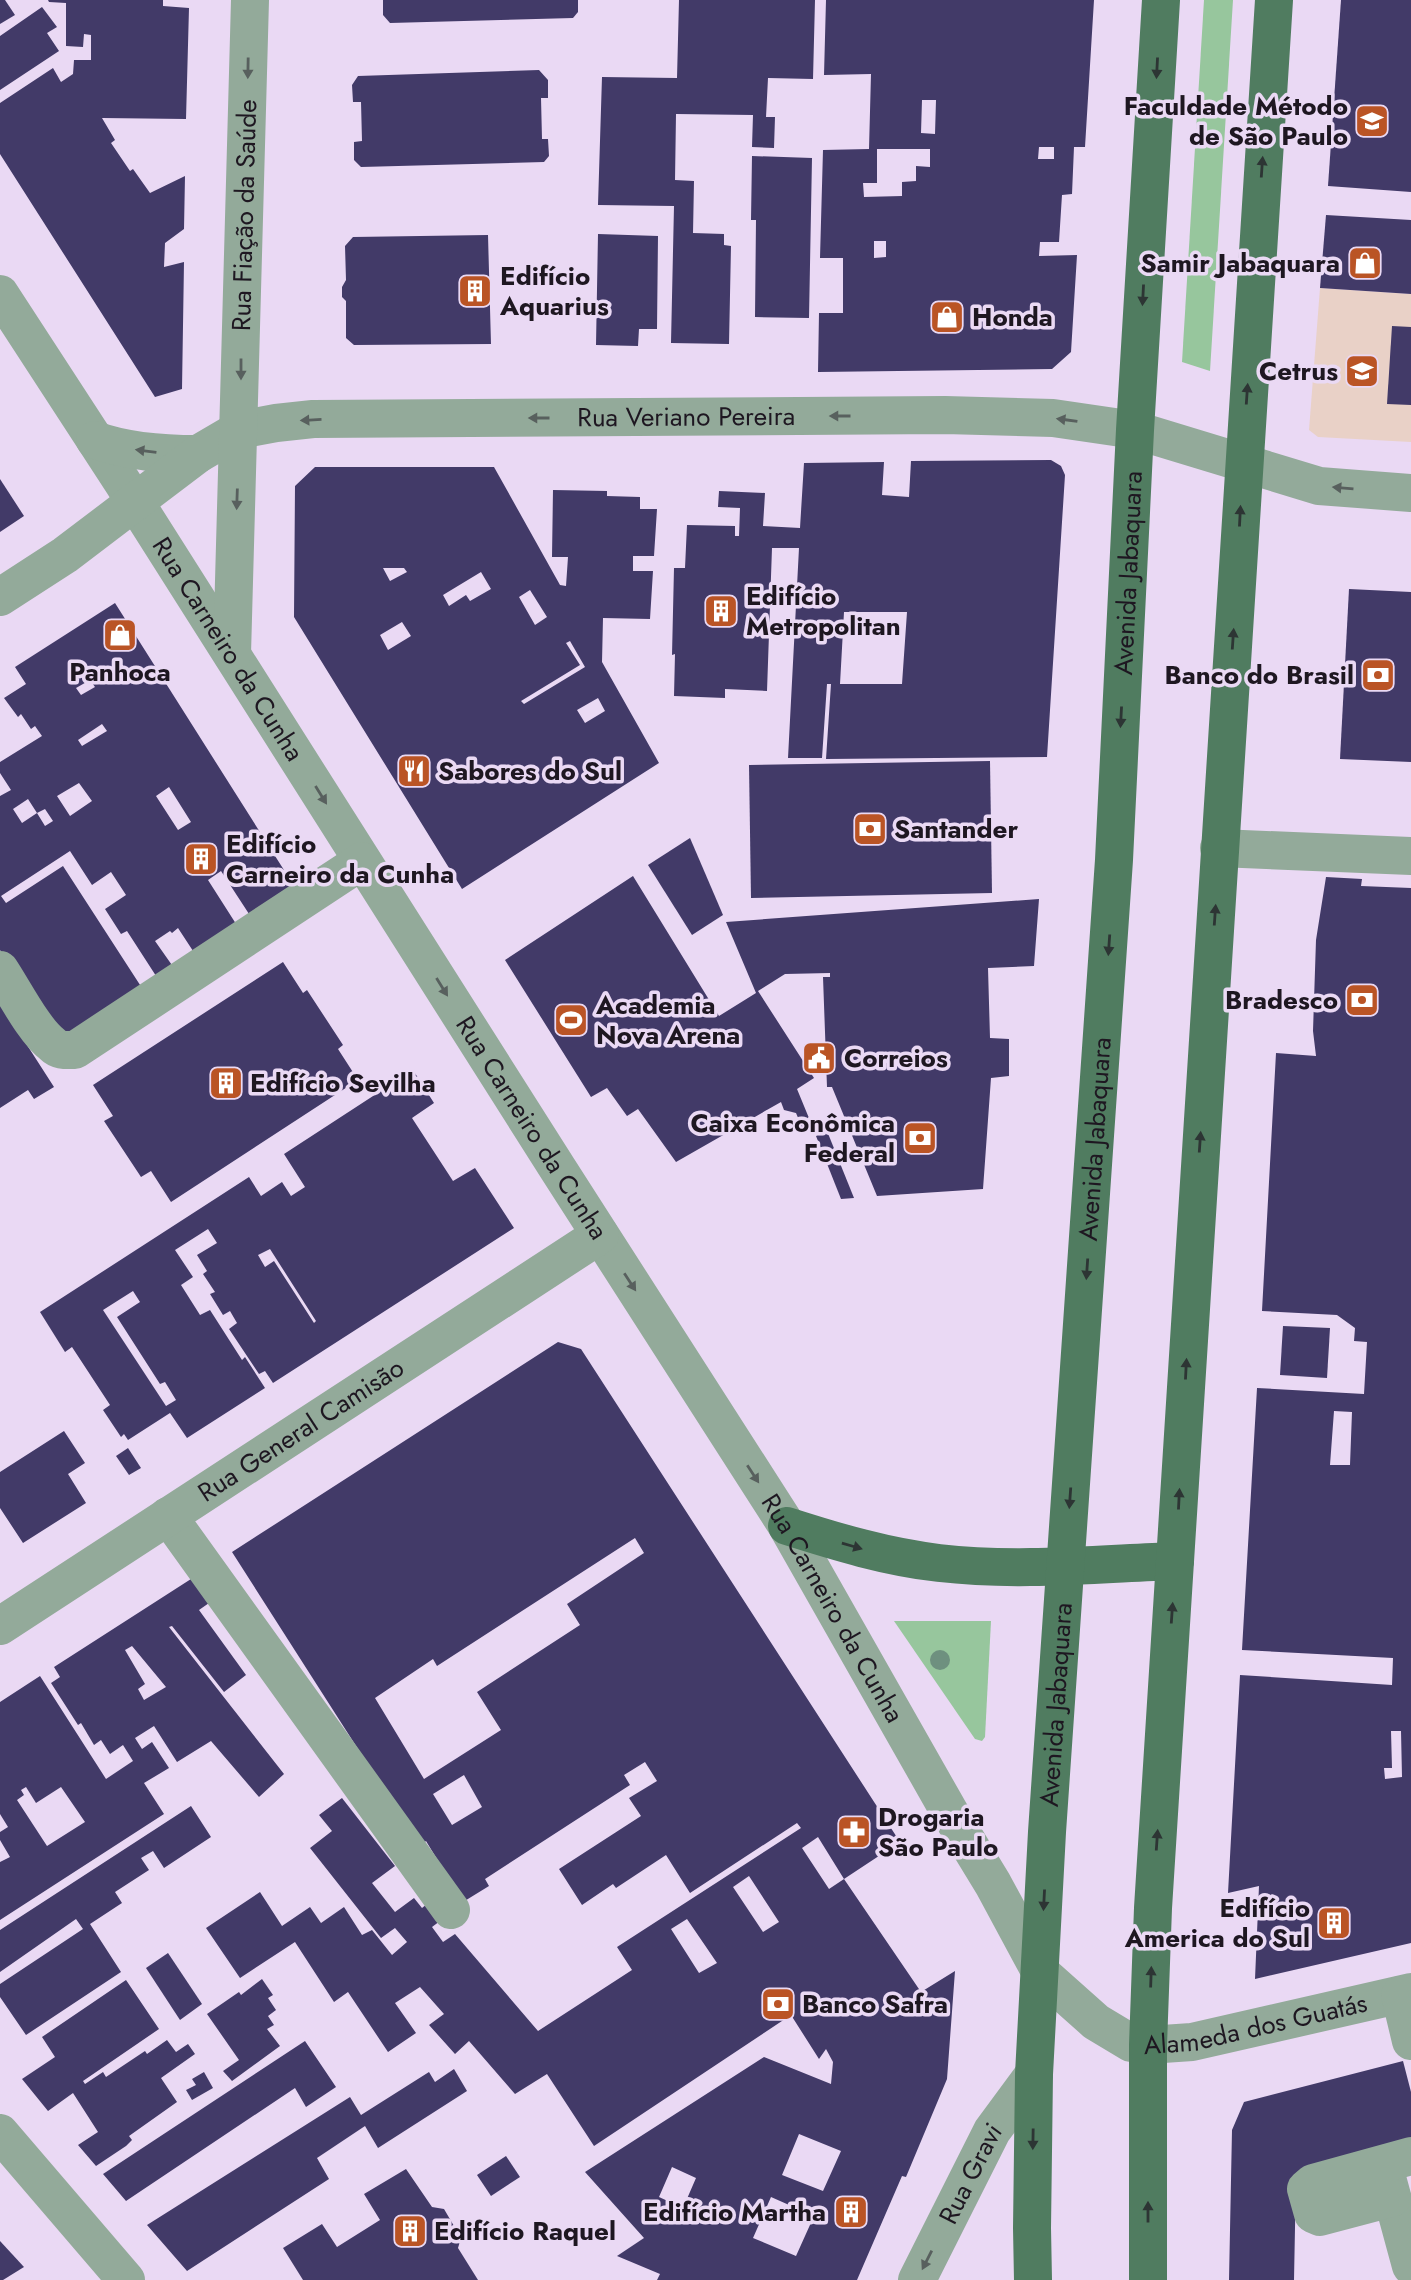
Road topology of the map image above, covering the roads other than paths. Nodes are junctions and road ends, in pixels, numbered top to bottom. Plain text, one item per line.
1 (250, 0) edge
2 (1161, 0) edge
3 (1274, 0) edge
4 (0, 294) edge
5 (239, 430) junction
6 (1135, 430) junction
7 (95, 440) junction
8 (198, 453) junction
9 (1243, 462) junction
10 (1411, 494) edge
11 (135, 502) junction
12 (0, 597) edge
13 (232, 654) junction
14 (1219, 848) junction
15 (1411, 856) edge
16 (362, 861) junction
17 (0, 970) edge
18 (600, 1235) junction
19 (168, 1516) junction
20 (787, 1526) junction
21 (1175, 1561) junction
22 (1065, 1566) junction
23 (0, 1626) edge
24 (451, 1910) dead end
25 (1041, 1973) junction
26 (1405, 1994) edge
27 (1411, 2041) edge
28 (1148, 2045) junction
29 (1034, 2074) junction
30 (0, 2133) edge
31 (1395, 2173) edge
32 (1411, 2266) edge
33 (126, 2280) edge
34 (917, 2280) edge
35 (1033, 2280) edge
36 (1148, 2280) edge

1 -> 5 street, Rua Fiação da Saúde
2 -> 6 main road, Avenida Jabaquara
9 -> 3 main road
4 - 7 street, Rua Carneiro da Cunha
6 -> 5 street, Rua Veriano Pereira
5 - 8 street, Rua Veriano Pereira
5 -> 13 street
6 - 9 street, Rua Veriano Pereira
6 -> 22 main road, Avenida Jabaquara
8 -> 7 street
7 - 11 street, Rua Carneiro da Cunha
8 - 11 street, Rua Veriano Pereira
10 -> 9 street, Rua Veriano Pereira
14 -> 9 main road
11 - 12 street, Rua Veriano Pereira
11 - 13 street, Rua Carneiro da Cunha
13 -> 16 street, Rua Carneiro da Cunha
14 - 15 street
21 -> 14 main road
16 - 17 street
16 -> 18 street, Rua Carneiro da Cunha
18 - 19 street, Rua General Camisão
18 -> 20 street, Rua Carneiro da Cunha
19 - 23 street, Rua General Camisão
19 - 24 street
20 -> 22 main road
20 - 25 street, Rua Carneiro da Cunha
21 - 22 main road
28 -> 21 main road
22 -> 25 main road, Avenida Jabaquara
25 - 28 street, Alameda dos Guatás
25 - 29 main road, Avenida Jabaquara
26 - 27 street
26 - 28 street, Alameda dos Guatás
36 -> 28 main road
29 -> 34 street, Rua Gravi
29 -> 35 main road, Avenida Jabaquara
30 - 33 street
31 - 32 street

